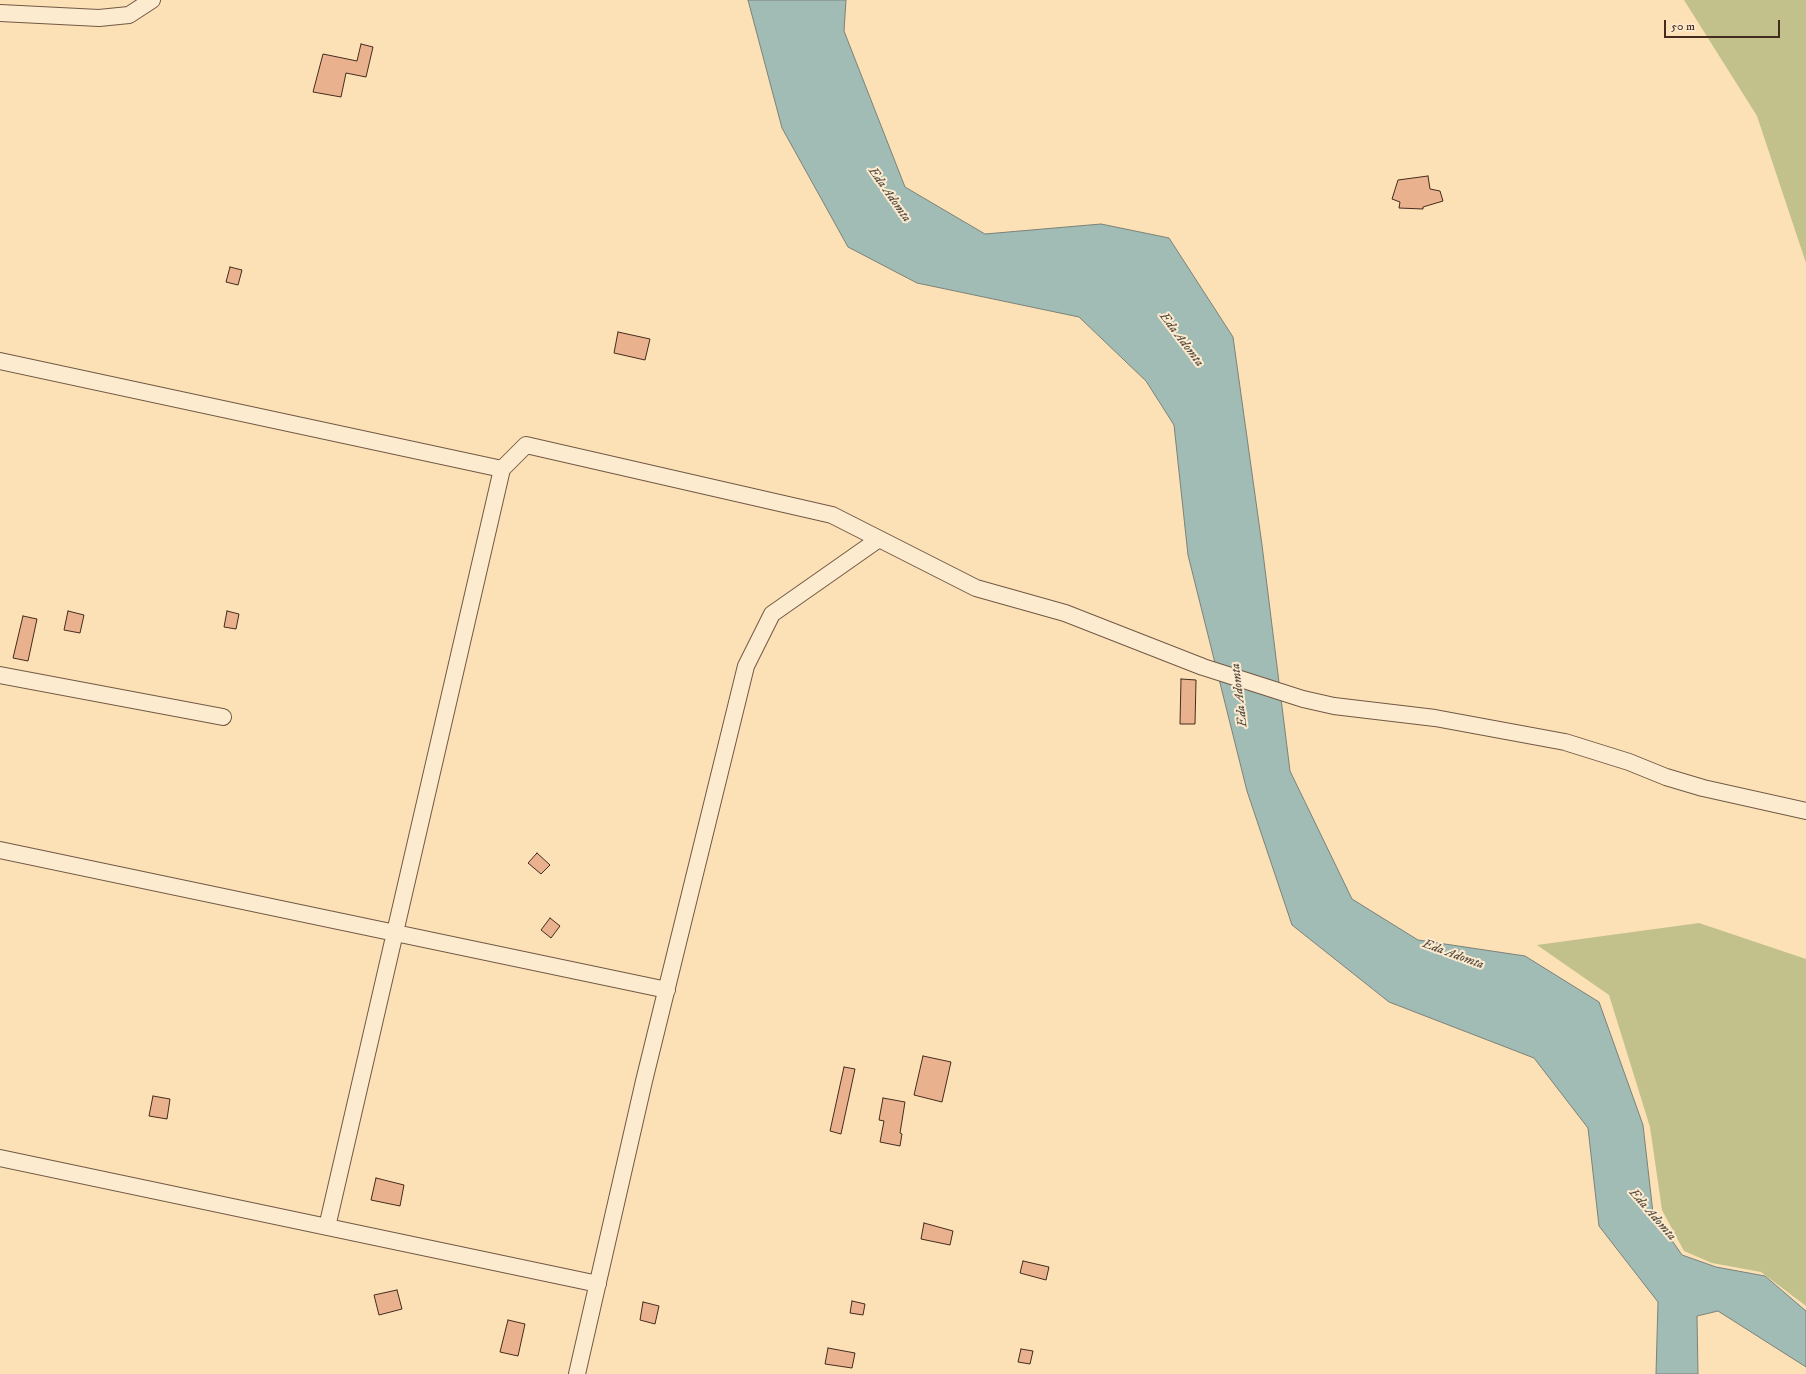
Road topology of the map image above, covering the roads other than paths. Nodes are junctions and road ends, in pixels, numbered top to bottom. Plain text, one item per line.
1 (152, 0) edge
2 (0, 13) edge
3 (0, 361) edge
4 (502, 469) junction
5 (879, 538) junction
6 (0, 675) edge
7 (223, 718) dead end
8 (1806, 811) edge
9 (0, 850) edge
10 (395, 933) junction
11 (667, 990) junction
12 (0, 1158) edge
13 (327, 1227) junction
14 (598, 1284) junction
15 (578, 1374) edge

1 - 2 street
3 - 4 street
4 - 5 street
4 - 10 street
5 - 8 street
5 - 11 street
6 - 7 street
9 - 10 street
10 - 11 street
10 - 13 street
11 - 14 street
12 - 13 street
13 - 14 street
14 - 15 street

